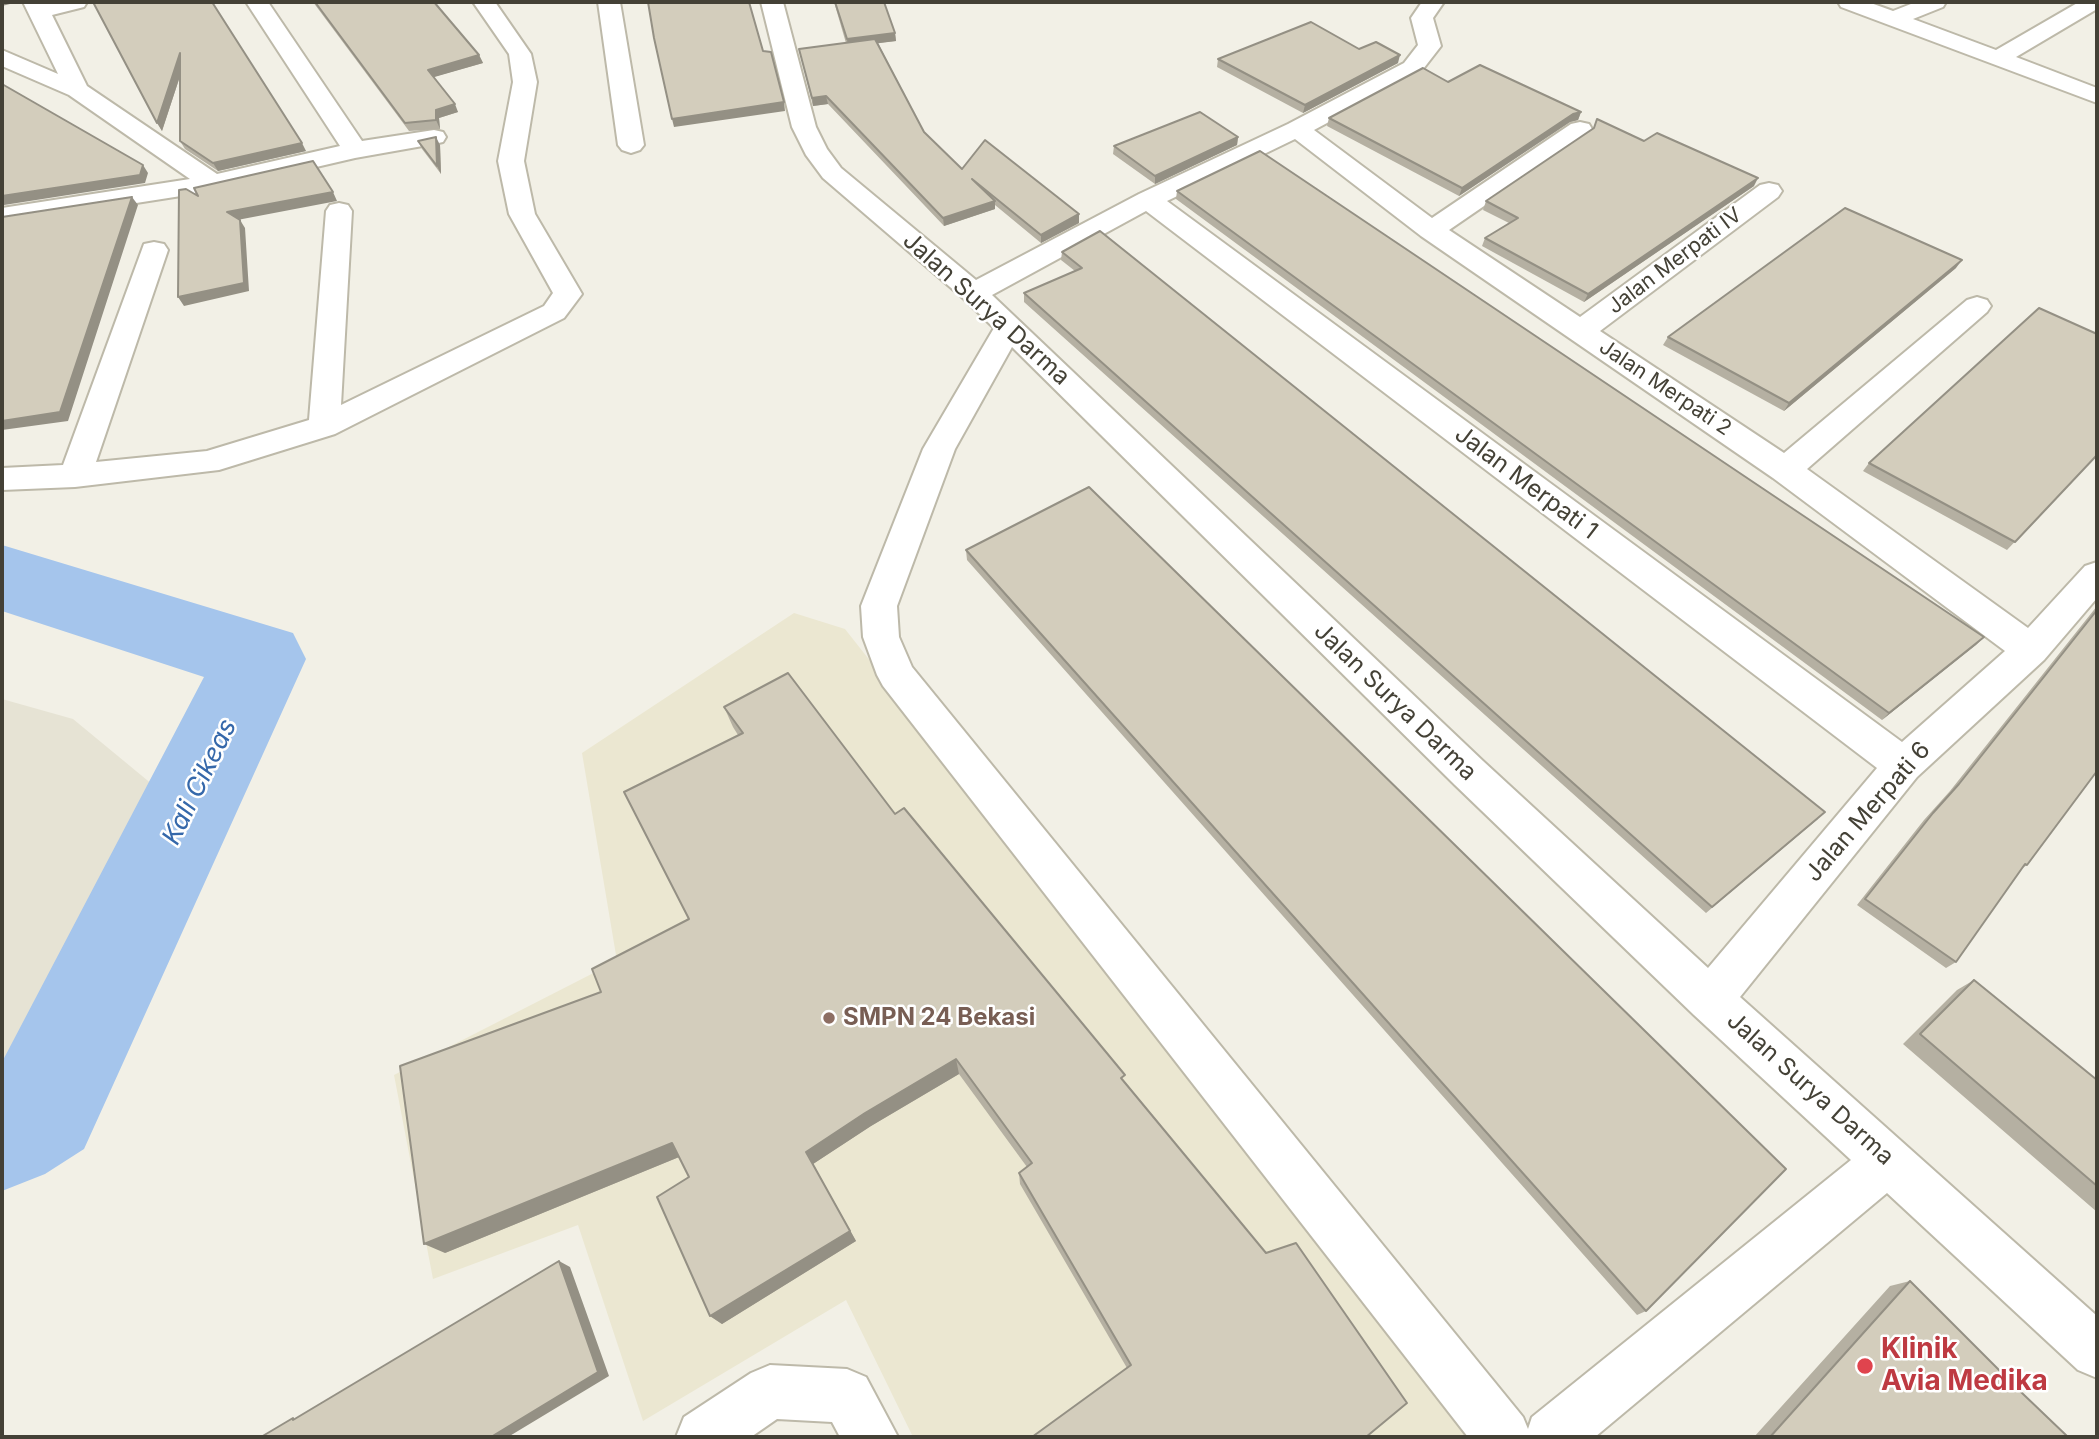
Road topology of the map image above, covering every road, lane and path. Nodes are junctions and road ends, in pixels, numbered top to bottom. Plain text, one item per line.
1 (76, 2) edge
2 (257, 2) edge
3 (609, 2) edge
4 (772, 2) edge
5 (1433, 2) edge
6 (1849, 2) edge
7 (1935, 2) edge
8 (2094, 2) edge
9 (497, 5) edge
10 (36, 7) edge
11 (1893, 19) junction
12 (2, 57) edge
13 (1997, 59) junction
14 (77, 90) junction
15 (2097, 96) edge
16 (1297, 129) junction
17 (1580, 129) dead end
18 (434, 137) edge
19 (631, 145) dead end
20 (355, 150) junction
21 (213, 183) junction
22 (1769, 191) dead end
23 (1148, 200) junction
24 (339, 211) dead end
25 (2, 216) edge
26 (1431, 230) junction
27 (154, 250) dead end
28 (974, 293) junction
29 (1977, 306) dead end
30 (1009, 327) junction
31 (1580, 331) junction
32 (324, 426) junction
33 (1785, 470) junction
34 (75, 476) junction
35 (2, 480) edge
36 (2097, 575) edge
37 (2031, 650) junction
38 (1903, 765) junction
39 (1710, 1000) junction
40 (1889, 1160) junction
41 (2097, 1351) edge
42 (704, 1437) edge
43 (870, 1437) edge
44 (1503, 1437) edge
45 (1552, 1437) edge

1 - 10 street
2 - 20 street
3 - 19 street
4 - 28 street, Jalan Surya Darma
5 - 16 street
6 - 11 street
7 - 11 street
8 - 13 street
9 - 32 street
10 - 14 street
11 - 13 street
12 - 14 street
13 - 15 street
14 - 21 street
16 - 23 street
16 - 26 street, Jalan Merpati 2
17 - 26 street
18 - 20 street
20 - 21 street
21 - 25 street
22 - 31 street, Jalan Merpati IV
23 - 28 street
23 - 38 street, Jalan Merpati 1
24 - 32 street
26 - 31 street, Jalan Merpati 2
27 - 34 street
28 - 30 street, Jalan Surya Darma
29 - 33 street
30 - 39 street, Jalan Surya Darma
30 - 44 street
31 - 33 street, Jalan Merpati 2
32 - 34 street
33 - 37 street, Jalan Merpati 2
34 - 35 street
36 - 37 street, Jalan Merpati 6
37 - 38 street, Jalan Merpati 6
38 - 39 street, Jalan Merpati 6
39 - 40 street, Jalan Surya Darma
40 - 41 street, Jalan Surya Darma
40 - 45 street
42 - 43 street

